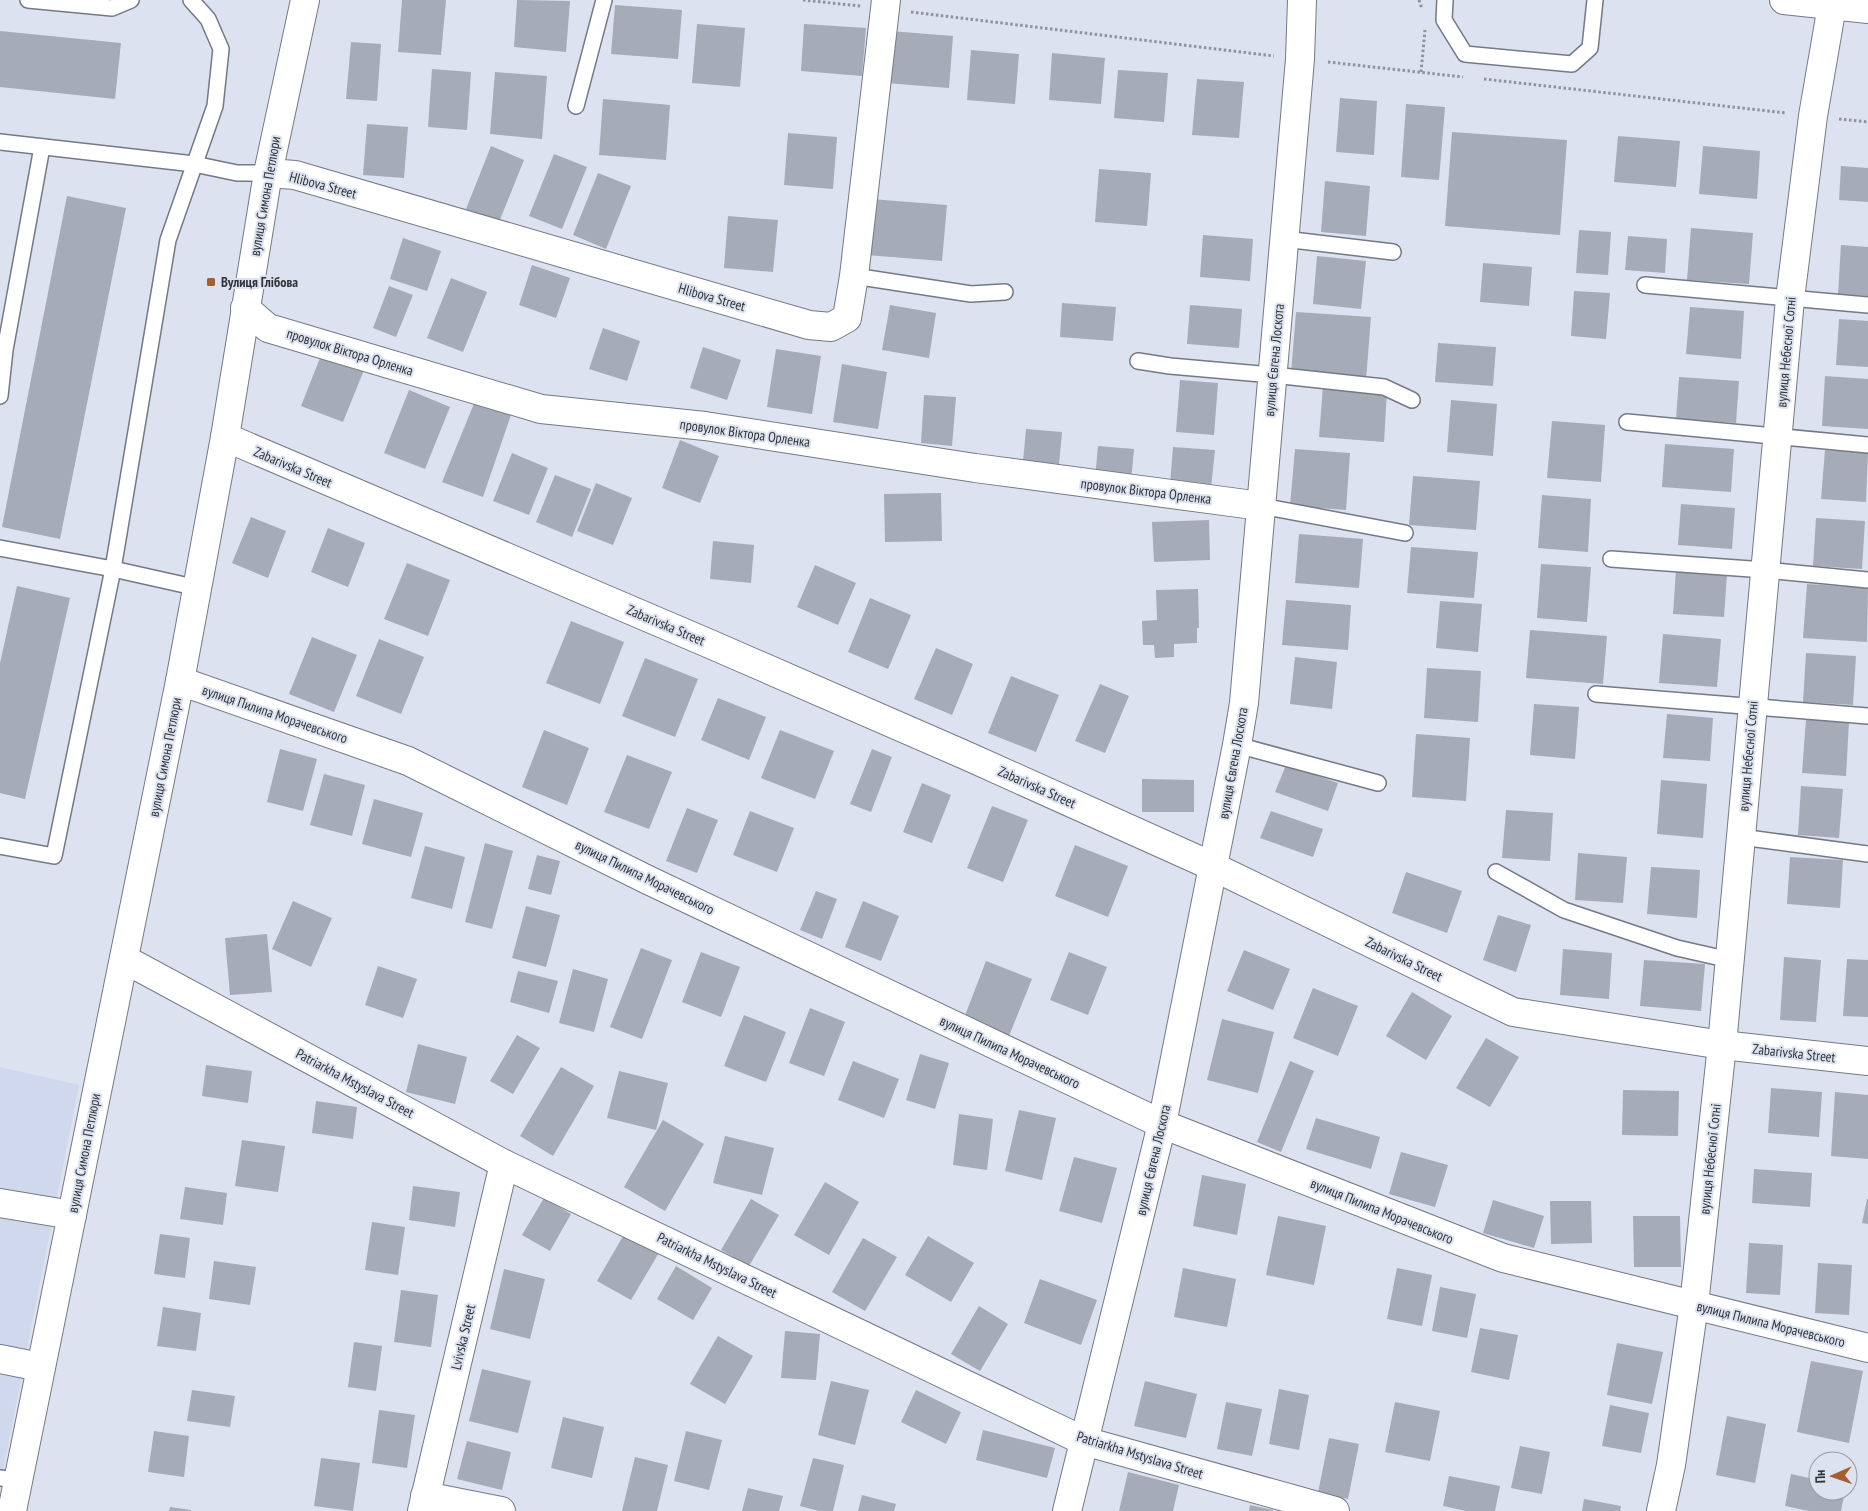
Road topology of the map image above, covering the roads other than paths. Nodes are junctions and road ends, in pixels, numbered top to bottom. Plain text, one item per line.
1 (28, 0) edge
2 (131, 0) edge
3 (191, 0) edge
4 (305, 0) edge
5 (604, 0) edge
6 (1302, 0) edge
7 (1445, 0) edge
8 (1595, 0) edge
9 (1784, 0) edge
10 (1833, 3) edge
11 (886, 4) edge
12 (1868, 9) edge
13 (576, 106) dead end
14 (0, 142) edge
15 (42, 147) junction
16 (194, 164) junction
17 (268, 173) junction
18 (1284, 239) junction
19 (1393, 252) dead end
20 (854, 276) junction
21 (1645, 285) dead end
22 (1005, 292) dead end
23 (1790, 299) junction
24 (1868, 304) edge
25 (245, 308) junction
26 (1138, 361) dead end
27 (1272, 375) junction
28 (0, 396) edge
29 (1412, 400) dead end
30 (1627, 422) dead end
31 (1778, 437) junction
32 (225, 438) junction
33 (1868, 446) edge
34 (1261, 506) junction
35 (1405, 533) dead end
36 (0, 548) edge
37 (1611, 559) dead end
38 (113, 569) junction
39 (1766, 570) junction
40 (1868, 580) edge
41 (198, 588) junction
42 (180, 681) junction
43 (1596, 694) dead end
44 (1753, 707) junction
45 (1868, 716) edge
46 (1237, 745) junction
47 (1378, 783) dead end
48 (1741, 838) junction
49 (0, 846) edge
50 (1868, 854) edge
51 (1214, 867) junction
52 (1496, 872) dead end
53 (124, 959) junction
54 (1730, 960) junction
55 (1722, 1045) junction
56 (1868, 1061) edge
57 (1162, 1124) junction
58 (504, 1164) junction
59 (0, 1203) edge
60 (72, 1215) junction
61 (1694, 1304) junction
62 (1868, 1348) edge
63 (0, 1359) edge
64 (40, 1367) junction
65 (1084, 1441) junction
66 (9, 1479) edge
67 (424, 1504) edge
68 (12, 1511) edge
69 (501, 1511) edge
70 (1067, 1511) edge
71 (1335, 1511) edge
72 (1661, 1511) edge

1 - 2 lane
3 - 16 lane
4 - 17 street, вулиця Симона Петлюри
5 - 13 lane
6 - 18 street, вулиця Євгена Лоскота
7 - 8 lane
9 - 10 street
10 - 12 street
10 - 23 street, вулиця Небесної Сотні
11 - 20 street, Hlibova Street
14 - 15 lane
15 - 16 lane
15 - 28 lane
16 - 17 lane
16 - 38 lane
17 - 20 street, Hlibova Street
17 - 25 street, вулиця Симона Петлюри
18 - 19 lane
18 - 27 street, вулиця Євгена Лоскота
20 - 22 lane
21 - 23 lane
23 - 24 lane
23 - 31 street, вулиця Небесної Сотні
25 - 32 street, вулиця Симона Петлюри
25 - 34 street, провулок Віктора Орленка
26 - 27 lane
27 - 29 lane
27 - 34 street, вулиця Євгена Лоскота
30 - 31 lane
31 - 33 lane
31 - 39 street, вулиця Небесної Сотні
32 - 41 street, вулиця Симона Петлюри
32 - 51 street, Zabarivska Street
34 - 35 lane
34 - 46 street, вулиця Євгена Лоскота
36 - 38 lane
37 - 39 lane
38 - 41 lane
38 - 49 lane
39 - 40 lane
39 - 44 street, вулиця Небесної Сотні
41 - 42 street, вулиця Симона Петлюри
42 - 53 street, вулиця Симона Петлюри
42 - 57 street, вулиця Пилипа Морачевського
43 - 44 lane
44 - 45 lane
44 - 48 street, вулиця Небесної Сотні
46 - 47 lane
46 - 51 street, вулиця Євгена Лоскота
48 - 50 lane
48 - 54 street, вулиця Небесної Сотні
51 - 55 street, Zabarivska Street
51 - 57 street, вулиця Євгена Лоскота
52 - 54 lane
53 - 58 street, Patriarkha Mstyslava Street
53 - 60 street, вулиця Симона Петлюри
54 - 55 street, вулиця Небесної Сотні
55 - 56 street, Zabarivska Street
55 - 61 street, вулиця Небесної Сотні
57 - 61 street, вулиця Пилипа Морачевського
57 - 65 street, вулиця Євгена Лоскота
58 - 65 street, Patriarkha Mstyslava Street
58 - 67 street, Lvivska Street
59 - 60 street
60 - 64 street, вулиця Симона Петлюри
61 - 62 street, вулиця Пилипа Морачевського
61 - 72 street, вулиця Небесної Сотні
63 - 64 street
64 - 66 street, вулиця Симона Петлюри
65 - 70 street, вулиця Євгена Лоскота
65 - 71 street, Patriarkha Mstyslava Street
66 - 68 street, вулиця Симона Петлюри
67 - 69 street

